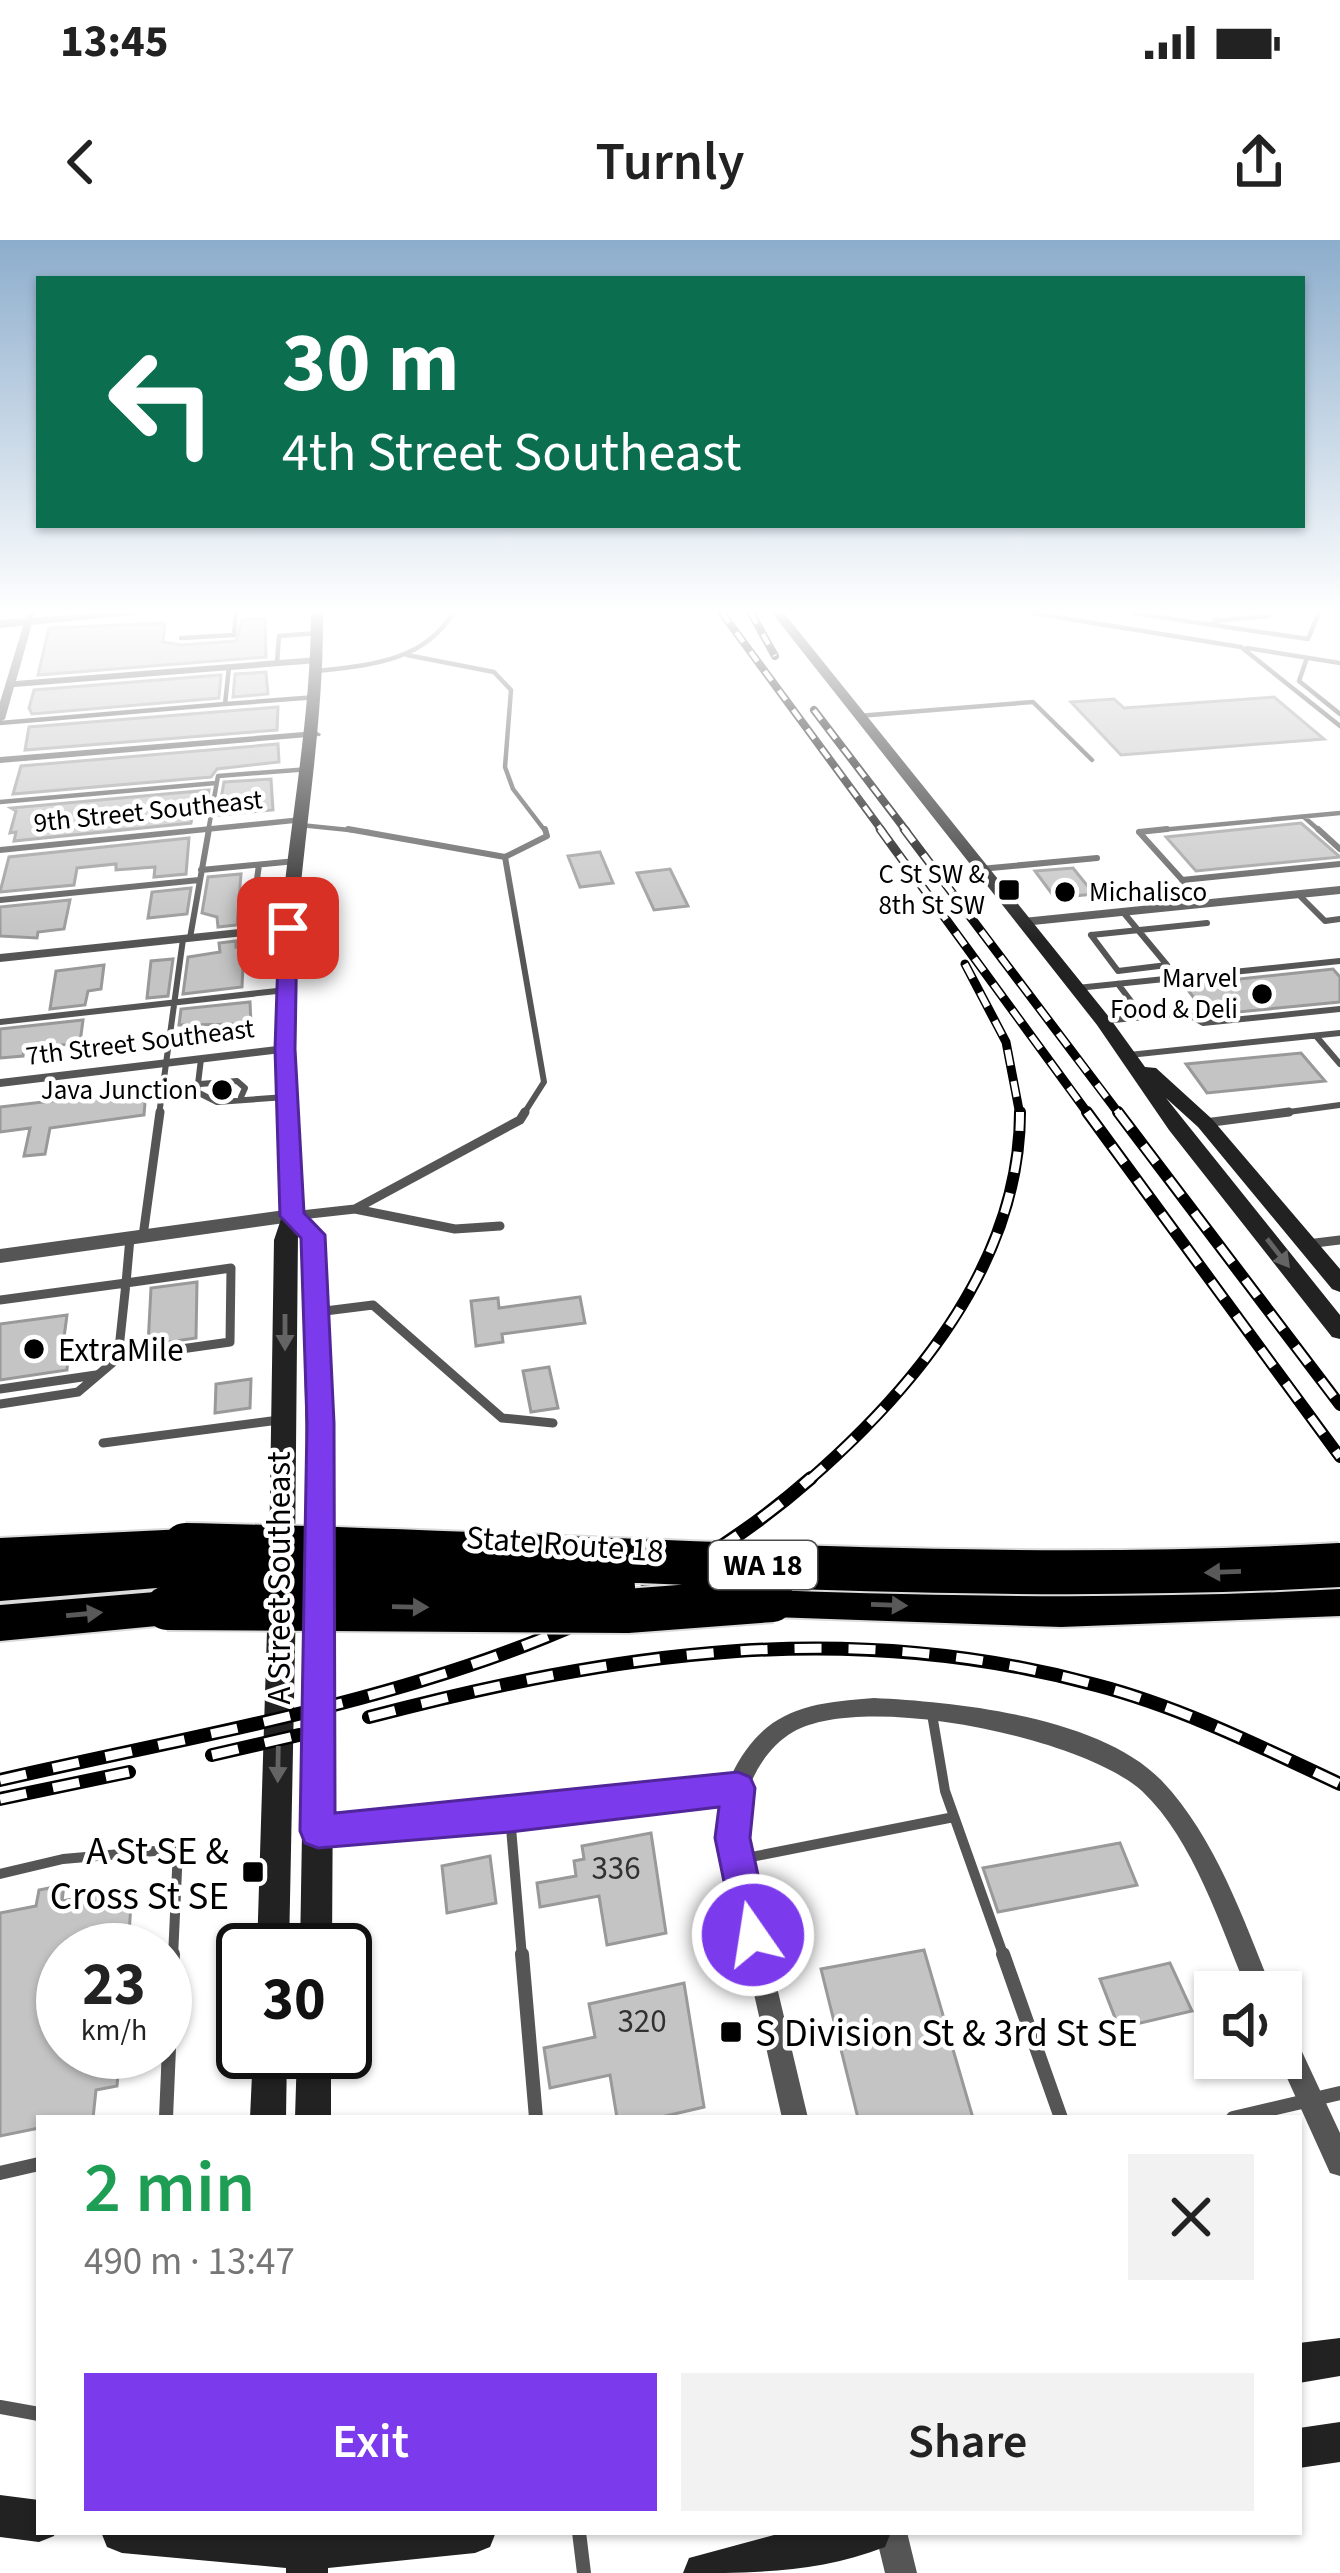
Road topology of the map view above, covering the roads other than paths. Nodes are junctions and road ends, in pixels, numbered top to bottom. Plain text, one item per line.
1 (316, 722) edge
2 (508, 722) edge
3 (864, 722) edge
4 (1053, 722) edge
5 (316, 734) junction
6 (0, 760) edge
7 (1092, 760) dead end
8 (310, 769) junction
9 (216, 783) junction
10 (0, 802) edge
11 (1340, 813) edge
12 (1304, 816) junction
13 (300, 823) junction
14 (208, 829) junction
15 (1340, 849) edge
16 (0, 850) edge
17 (505, 856) junction
18 (1097, 858) dead end
19 (296, 861) junction
20 (1340, 864) edge
21 (259, 865) junction
22 (980, 869) junction
23 (201, 870) junction
24 (199, 880) junction
25 (1182, 880) junction
26 (1340, 890) edge
27 (1298, 894) junction
28 (0, 900) edge
29 (1204, 904) junction
30 (253, 908) dead end
31 (1123, 912) junction
32 (1340, 919) edge
33 (1023, 922) junction
34 (1207, 923) dead end
35 (288, 928) junction
36 (1138, 930) junction
37 (187, 939) junction
38 (0, 958) edge
39 (1340, 961) edge
40 (1118, 984) junction
41 (1077, 988) junction
42 (286, 990) junction
43 (171, 1003) junction
44 (1340, 1009) edge
45 (1143, 1017) junction
46 (1103, 1021) junction
47 (0, 1022) edge
48 (1340, 1033) edge
49 (1316, 1036) junction
50 (285, 1049) junction
51 (1129, 1055) junction
52 (201, 1059) junction
53 (164, 1064) junction
54 (1340, 1064) edge
55 (0, 1084) edge
56 (200, 1084) junction
57 (241, 1097) junction
58 (287, 1097) junction
59 (1340, 1106) edge
60 (1205, 1123) junction
61 (355, 1209) junction
62 (292, 1216) junction
63 (500, 1226) dead end
64 (136, 1237) junction
65 (1340, 1240) edge
66 (1307, 1244) junction
67 (0, 1256) edge
68 (125, 1283) junction
69 (1340, 1284) edge
70 (0, 1300) edge
71 (316, 1312) junction
72 (1340, 1331) edge
73 (118, 1358) junction
74 (99, 1374) junction
75 (0, 1389) edge
76 (0, 1404) edge
77 (284, 1420) junction
78 (553, 1423) dead end
79 (103, 1443) dead end
80 (0, 1555) edge
81 (1340, 1564) edge
82 (177, 1575) junction
83 (0, 1584) edge
84 (1340, 1599) edge
85 (0, 1623) edge
86 (932, 1714) junction
87 (738, 1788) junction
88 (510, 1816) junction
89 (954, 1816) junction
90 (318, 1831) junction
91 (736, 1860) junction
92 (0, 1874) edge
93 (274, 1923) edge
94 (316, 1923) edge
95 (1251, 1971) edge
96 (268, 2079) edge
97 (314, 2079) edge
98 (1301, 2079) edge
99 (1340, 2093) edge
100 (1311, 2100) junction
101 (166, 2115) edge
102 (264, 2115) edge
103 (314, 2115) edge
104 (536, 2115) edge
105 (794, 2115) edge
106 (1059, 2115) edge
107 (1246, 2115) edge
108 (1340, 2163) edge
109 (36, 2165) edge
110 (0, 2173) edge
111 (1340, 2357) edge
112 (1302, 2363) edge
113 (0, 2408) edge
114 (36, 2414) edge
115 (1340, 2442) edge
116 (1302, 2448) edge
117 (36, 2508) edge
118 (0, 2514) edge
119 (36, 2520) edge
120 (143, 2535) edge
121 (449, 2535) edge
122 (579, 2535) edge
123 (858, 2535) edge
124 (892, 2535) edge
125 (252, 2551) edge
126 (308, 2551) edge
127 (584, 2573) edge
128 (704, 2573) edge
129 (901, 2573) edge

1 - 5 main road, A Street Southeast
2 - 17 lane
3 - 22 main road
4 - 7 lane
5 - 6 street
5 - 8 main road, A Street Southeast
8 - 9 lane
8 - 13 main road, A Street Southeast
9 - 10 lane
9 - 14 lane
11 - 12 lane
12 - 15 lane
12 - 25 lane
13 - 14 street, 9th Street Southeast
13 - 17 lane
13 - 19 main road, A Street Southeast
14 - 16 street, 9th Street Southeast
14 - 23 lane
17 - 61 lane
18 - 22 lane
19 - 21 lane
19 - 35 main road, A Street Southeast
20 - 25 lane
21 - 23 lane
21 - 30 lane
22 - 33 main road
23 - 24 lane
24 - 28 lane
24 - 37 lane
25 - 29 lane
26 - 27 street
27 - 29 street
27 - 32 lane
29 - 31 street
31 - 33 street
31 - 36 lane
33 - 41 main road
34 - 36 lane
35 - 37 street
35 - 42 main road, A Street Southeast
36 - 36 lane
37 - 38 street
37 - 43 lane
39 - 40 lane
40 - 41 lane
40 - 45 lane
41 - 46 main road
42 - 43 lane
42 - 50 main road, A Street Southeast
43 - 47 lane
43 - 53 lane
44 - 45 lane
45 - 46 lane
46 - 51 main road
48 - 49 lane
49 - 51 lane
49 - 54 lane
50 - 52 street, 7th Street Southeast
50 - 58 main road, A Street Southeast
51 - 60 main road
51 -> 72 main road
52 - 53 street, 7th Street Southeast
52 - 56 lane
53 - 55 street, 7th Street Southeast
53 - 64 lane
56 - 57 lane
56 - 57 lane
57 - 58 lane
58 - 62 main road, A Street Southeast
59 - 60 lane
60 - 66 main road
61 - 62 lane
61 - 63 lane
62 - 64 street
62 - 71 main road, A Street Southeast
62 -> 77 main road, A Street Southeast
64 - 67 street
64 - 68 lane
65 - 66 lane
66 - 69 main road
68 - 70 lane
68 - 73 lane
68 - 73 lane
71 - 78 lane
71 - 90 main road, A Street Southeast
73 - 74 lane
74 - 75 lane
74 - 76 lane
77 - 79 lane
77 -> 93 main road, A Street Southeast
80 - 82 highway, State Route 18 / WA 18
81 -> 82 highway, State Route 18 / WA 18, bridge
82 - 83 highway, State Route 18 / WA 18
82 -> 84 highway, WA 18, bridge
85 -> 82 highway
86 - 87 street
86 - 89 lane
86 - 95 street
87 - 88 street
87 - 91 street
88 - 90 street
88 - 104 lane
89 - 91 lane
89 - 106 lane
90 - 94 main road, A Street Southeast
91 - 105 street
92 - 101 lane
96 - 102 main road
97 - 103 main road
98 - 100 street
99 - 100 lane
100 - 107 lane
100 - 108 street
109 - 110 lane
111 - 112 main road
113 - 114 lane
115 - 116 main road
117 - 118 main road
118 - 119 main road
120 - 125 main road
121 - 126 main road
122 - 127 lane
123 - 128 main road
124 - 129 street
125 - 126 main road

